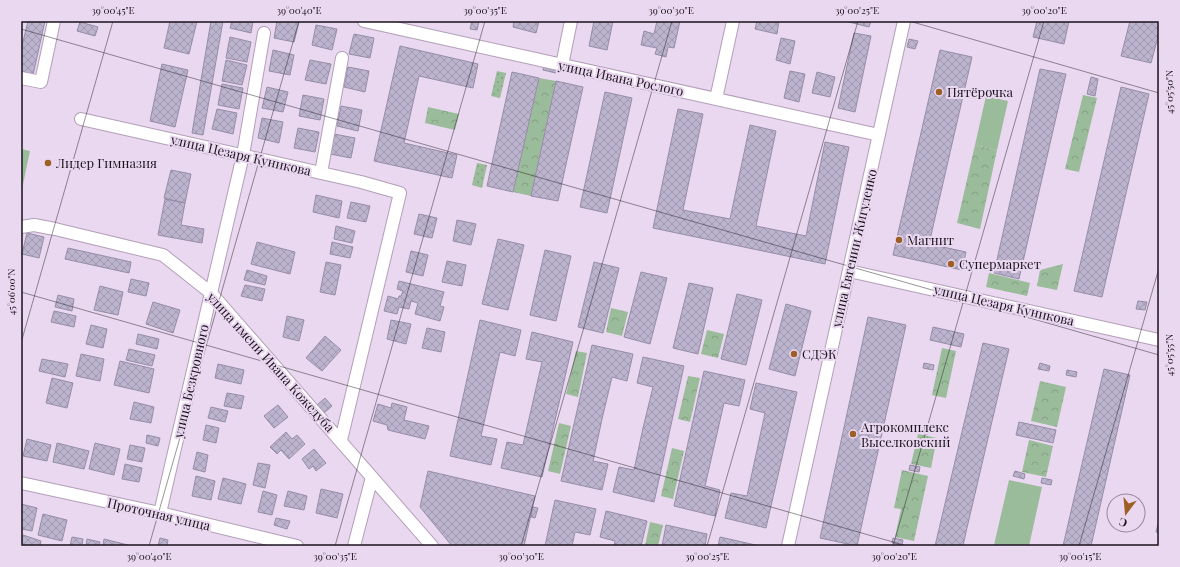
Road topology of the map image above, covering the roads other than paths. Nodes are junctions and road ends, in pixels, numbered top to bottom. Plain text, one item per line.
1 (54, 21) edge
2 (364, 21) edge
3 (571, 21) edge
4 (734, 21) edge
5 (904, 21) edge
6 (395, 24) edge
7 (264, 33) dead end
8 (342, 58) dead end
9 (562, 65) junction
10 (21, 78) edge
11 (716, 99) junction
12 (81, 119) dead end
13 (879, 135) junction
14 (243, 156) junction
15 (321, 173) junction
16 (400, 193) joint
17 (21, 227) edge
18 (849, 271) junction
19 (211, 293) junction
20 (1159, 340) edge
21 (340, 440) junction
22 (372, 477) junction
23 (21, 483) edge
24 (160, 513) junction
25 (297, 546) edge
26 (354, 546) edge
27 (432, 546) edge
28 (788, 546) edge

1 - 10 street
2 - 6 street, улица Ивана Рослого
3 - 9 street
4 - 11 street
5 - 13 street, улица Евгении Жигуленко
6 - 9 street, улица Ивана Рослого
7 - 14 street, улица Безкровного
8 - 15 street
9 - 11 street, улица Ивана Рослого
11 - 13 street, улица Ивана Рослого
12 - 14 street, улица Цезаря Куникова
13 - 18 street, улица Евгении Жигуленко
14 - 15 street, улица Цезаря Куникова
14 - 19 street, улица Безкровного
15 - 16 street, улица Цезаря Куникова
16 - 21 street, улица имени Ивана Кожедуба
17 - 19 street, улица имени Ивана Кожедуба
18 - 20 street, улица Цезаря Куникова
18 - 28 street, улица Евгении Жигуленко
19 - 21 street, улица имени Ивана Кожедуба
19 - 24 street, улица Безкровного
21 - 22 street, улица имени Ивана Кожедуба
22 - 26 street
22 - 27 street, улица имени Ивана Кожедуба
23 - 24 street, Проточная улица
24 - 25 street, Проточная улица

